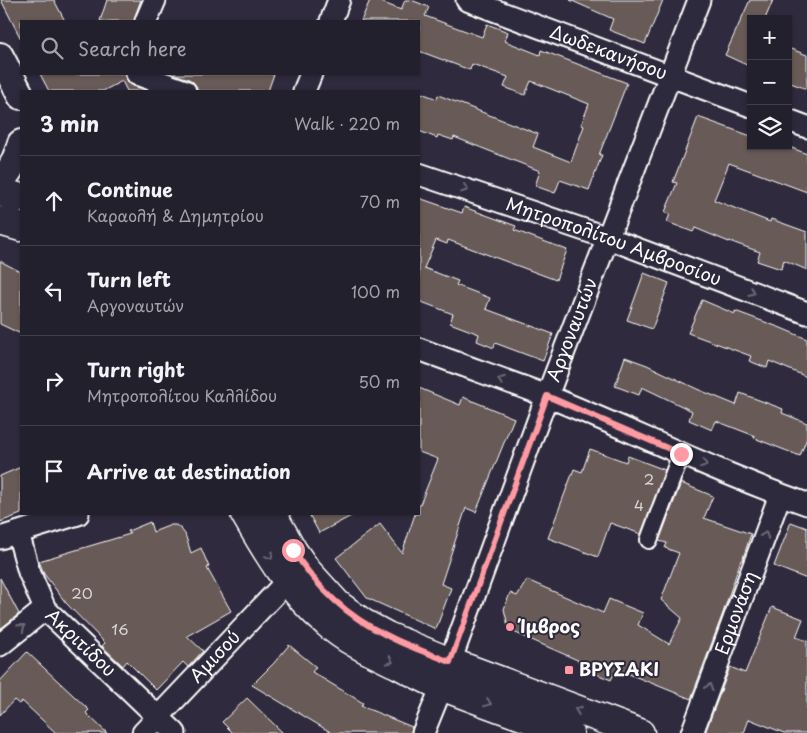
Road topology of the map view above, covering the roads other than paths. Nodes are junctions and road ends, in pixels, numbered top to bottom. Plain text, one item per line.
1 (155, 0) edge
2 (339, 0) edge
3 (467, 0) edge
4 (698, 0) edge
5 (508, 7) edge
6 (146, 20) edge
7 (330, 20) edge
8 (0, 56) edge
9 (140, 75) edge
10 (311, 75) edge
11 (669, 76) junction
12 (182, 90) edge
13 (304, 90) edge
14 (20, 94) edge
15 (748, 105) edge
16 (792, 121) edge
17 (807, 127) edge
18 (20, 146) edge
19 (420, 174) edge
20 (0, 182) edge
21 (0, 192) edge
22 (20, 198) edge
23 (0, 221) edge
24 (20, 227) edge
25 (608, 238) junction
26 (807, 313) edge
27 (420, 349) edge
28 (547, 396) junction
29 (681, 454) junction
30 (780, 495) junction
31 (807, 504) edge
32 (75, 515) edge
33 (246, 515) edge
34 (273, 515) edge
35 (9, 536) edge
36 (649, 540) dead end
37 (287, 581) junction
38 (45, 609) junction
39 (0, 645) edge
40 (446, 674) junction
41 (158, 717) junction
42 (143, 733) edge
43 (175, 733) edge
44 (423, 733) edge
45 (569, 733) edge
46 (640, 733) edge
47 (692, 733) edge

1 - 6 street
2 - 7 street
3 - 5 street, Δωδεκανήσου
4 - 11 street, Αργοναυτών
5 - 11 street, Δωδεκανήσου
8 - 14 street
9 - 12 street
10 - 13 street
11 - 15 street, Δωδεκανήσου
11 - 25 street, Αργοναυτών
16 - 17 street
18 - 20 street
19 -> 25 street, Μητροπολίτου Αμβροσίου
21 - 22 main road
23 - 24 main road
25 -> 26 street, Μητροπολίτου Αμβροσίου
25 - 28 street, Αργοναυτών
28 -> 27 street
28 - 29 street
28 - 40 street, Αργοναυτών
29 -> 30 street
29 - 36 street
30 - 31 street
47 -> 30 street, Ερμονάση
32 - 35 street
33 -> 37 main road
34 - 40 main road
35 - 38 street, Ακριτίδου
37 -> 40 main road
37 - 41 street, Αμισού
39 -> 38 street
38 - 41 street, Ακριτίδου
40 - 44 street, Αργοναυτών
40 -> 45 main road
46 -> 40 main road
41 - 42 street, Αμισού
41 - 43 street, Ακριτίδου

